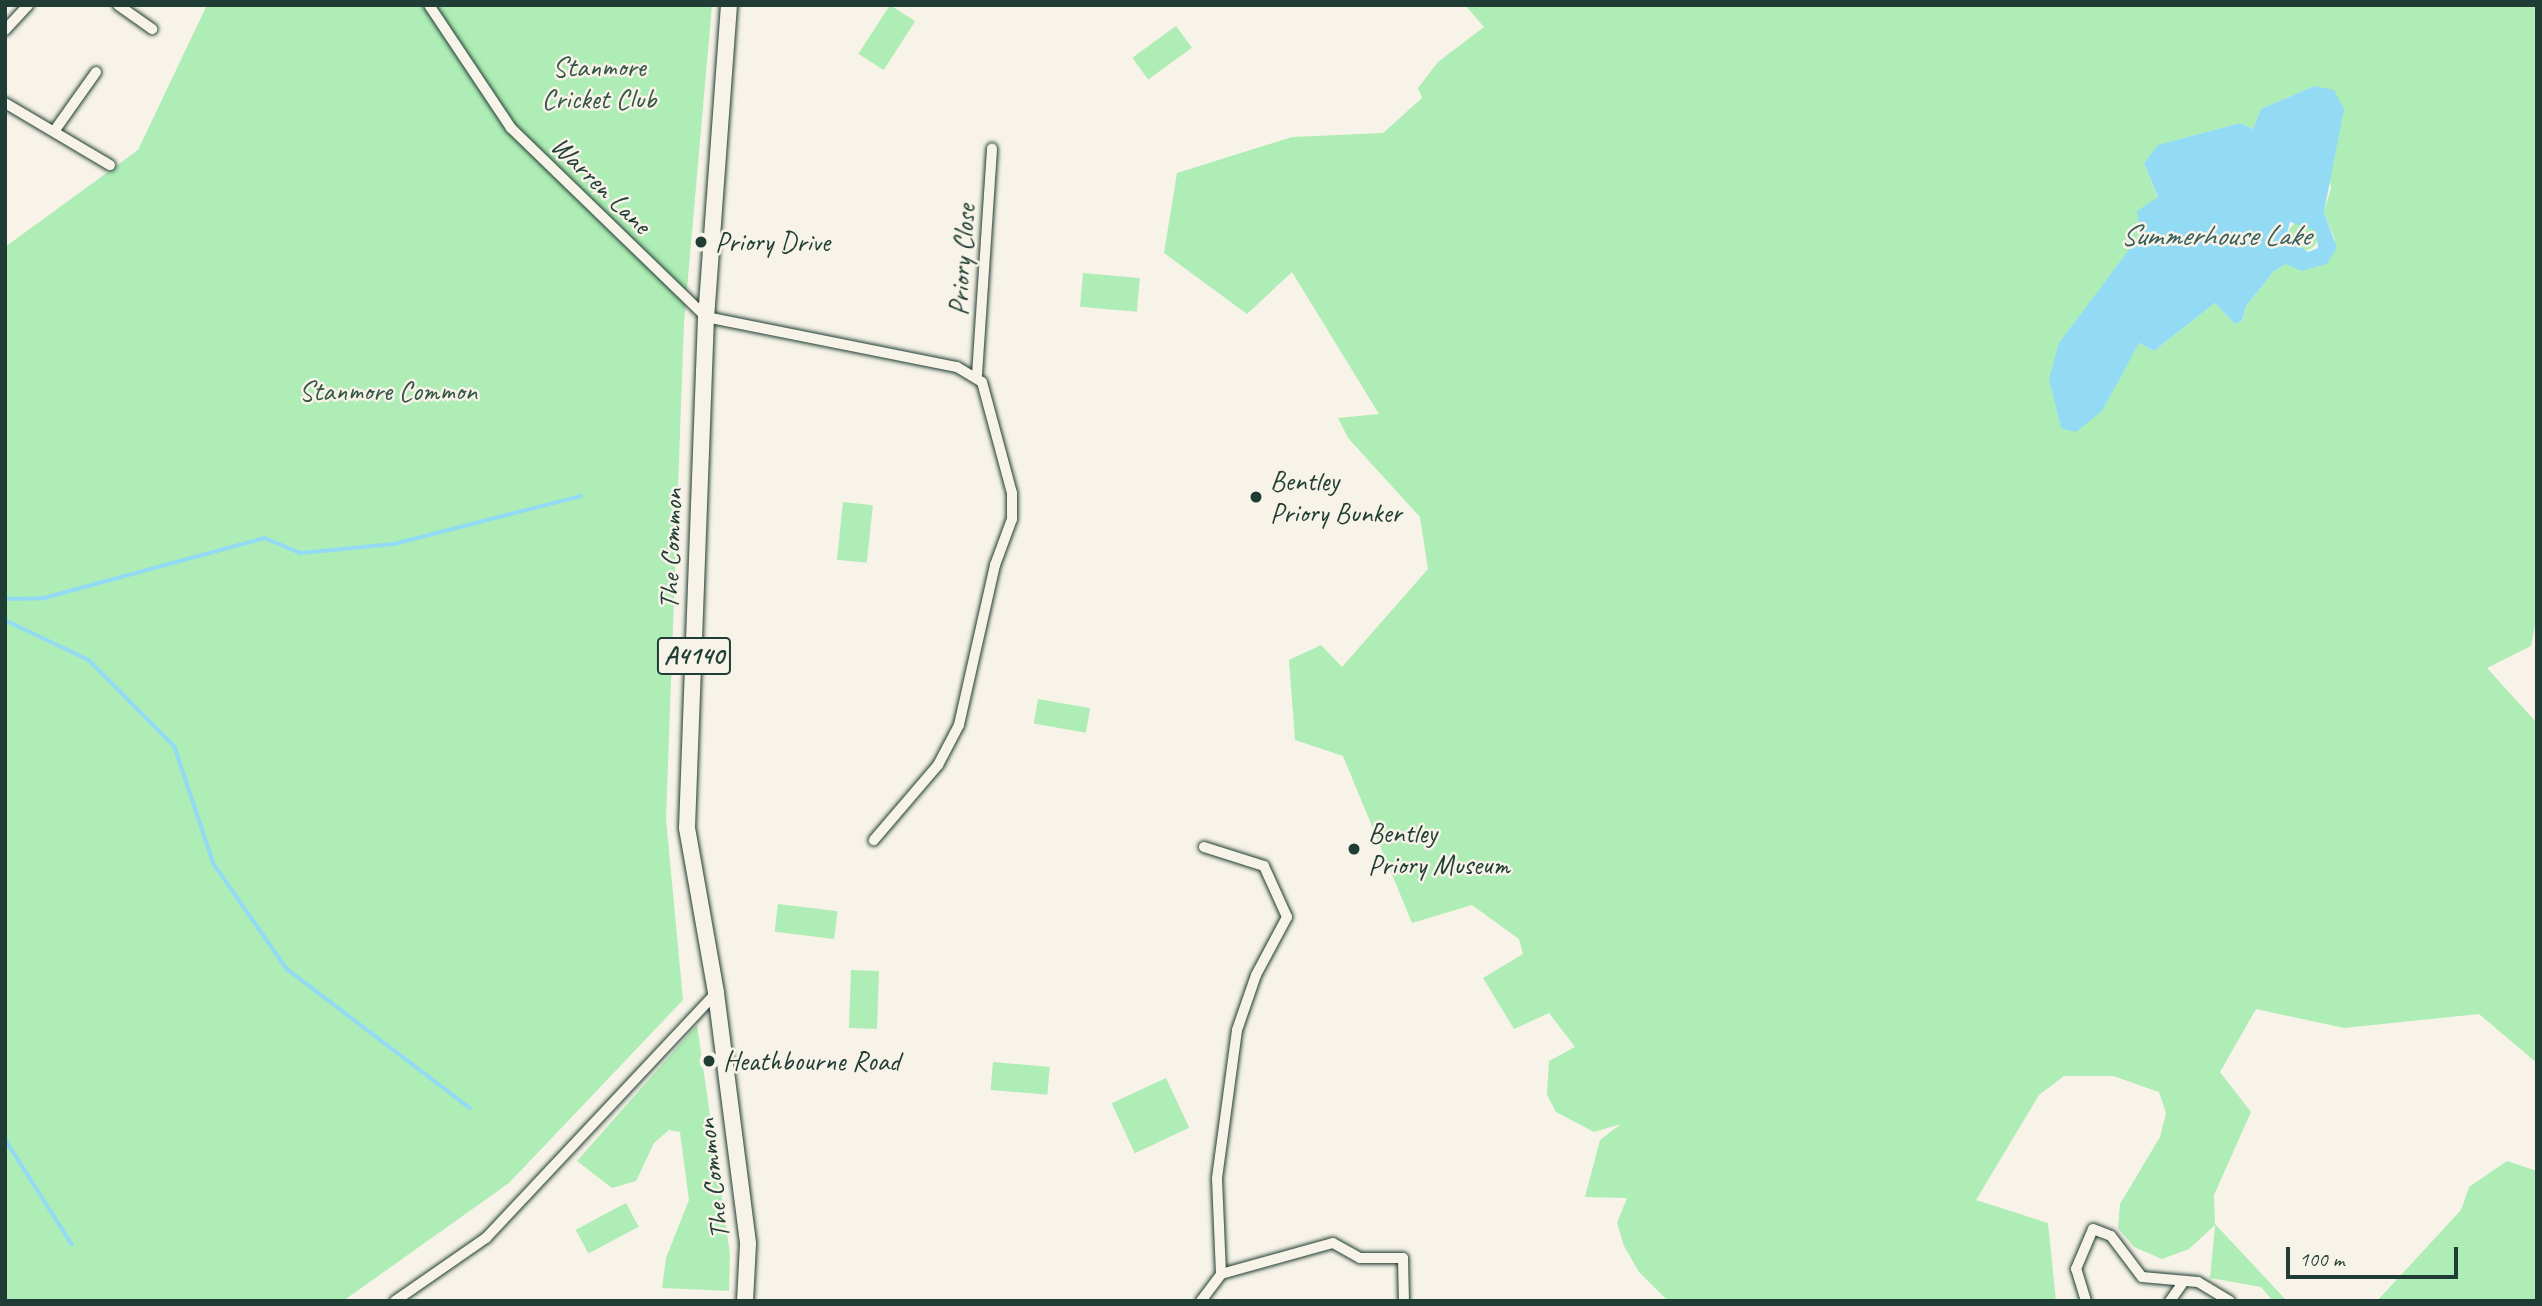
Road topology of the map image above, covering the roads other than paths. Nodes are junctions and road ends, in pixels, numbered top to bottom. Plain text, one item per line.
1 (28, 5) edge
2 (118, 5) edge
3 (429, 5) edge
4 (729, 5) edge
5 (152, 29) dead end
6 (5, 30) edge
7 (96, 72) dead end
8 (5, 103) edge
9 (55, 130) junction
10 (992, 148) dead end
11 (110, 165) dead end
12 (706, 317) junction
13 (977, 375) junction
14 (874, 840) dead end
15 (1204, 847) dead end
16 (716, 993) junction
17 (1221, 1274) junction
18 (2182, 1284) junction
19 (395, 1301) edge
20 (744, 1301) edge
21 (1201, 1301) edge
22 (1404, 1301) edge
23 (2086, 1301) edge
24 (2171, 1301) edge
25 (2230, 1301) edge

1 - 6 street
2 - 5 street
3 - 12 street, Warren Lane
4 - 12 main road, The Common / A4140
7 - 9 street
8 - 9 street
9 - 11 street
10 - 13 street, Priory Close
12 - 13 street
12 - 16 main road, The Common / A4140
13 - 14 street
15 - 17 street
16 - 19 street
16 - 20 main road, The Common / A4140
17 - 21 street
17 - 22 street
18 - 23 street
18 - 24 street
18 - 25 street

